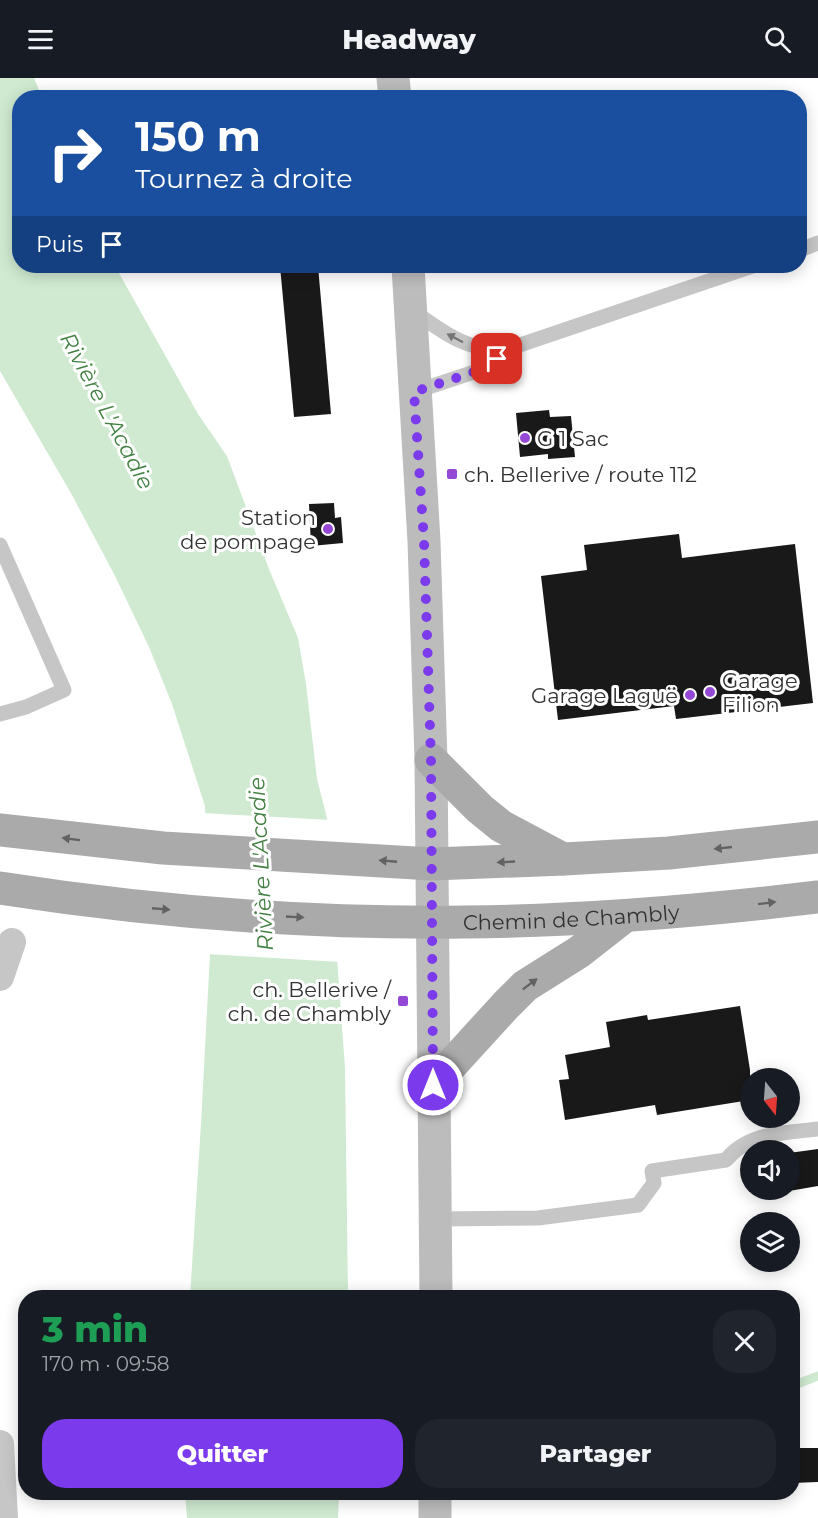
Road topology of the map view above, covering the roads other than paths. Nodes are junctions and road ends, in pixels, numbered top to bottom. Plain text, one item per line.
1 (408, 273) edge
2 (732, 273) edge
3 (410, 309) junction
4 (511, 348) junction
5 (414, 392) junction
6 (0, 545) edge
7 (0, 714) edge
8 (431, 760) junction
9 (0, 830) edge
10 (818, 837) edge
11 (564, 860) junction
12 (432, 864) junction
13 (0, 888) edge
14 (818, 897) edge
15 (625, 916) junction
16 (433, 922) junction
17 (12, 942) dead end
18 (0, 976) edge
19 (433, 1085) junction
20 (818, 1129) edge
21 (436, 1219) junction
22 (436, 1290) edge
23 (0, 1444) edge
24 (435, 1500) edge
25 (4, 1518) edge
26 (435, 1518) edge

1 - 3 street
2 - 4 lane
4 -> 3 lane
3 - 5 street
4 - 5 lane
5 - 8 street
6 - 7 lane
8 - 11 main road
8 - 12 street
12 -> 9 main road
10 -> 11 main road
11 -> 12 main road
12 - 16 street
13 -> 16 main road, Chemin de Chambly
15 -> 14 main road, Chemin de Chambly
15 - 16 main road, Chemin de Chambly
19 -> 15 main road
16 - 19 street
17 - 18 street
19 - 21 street
20 - 21 lane
21 - 22 street
23 - 25 street
24 - 26 street

